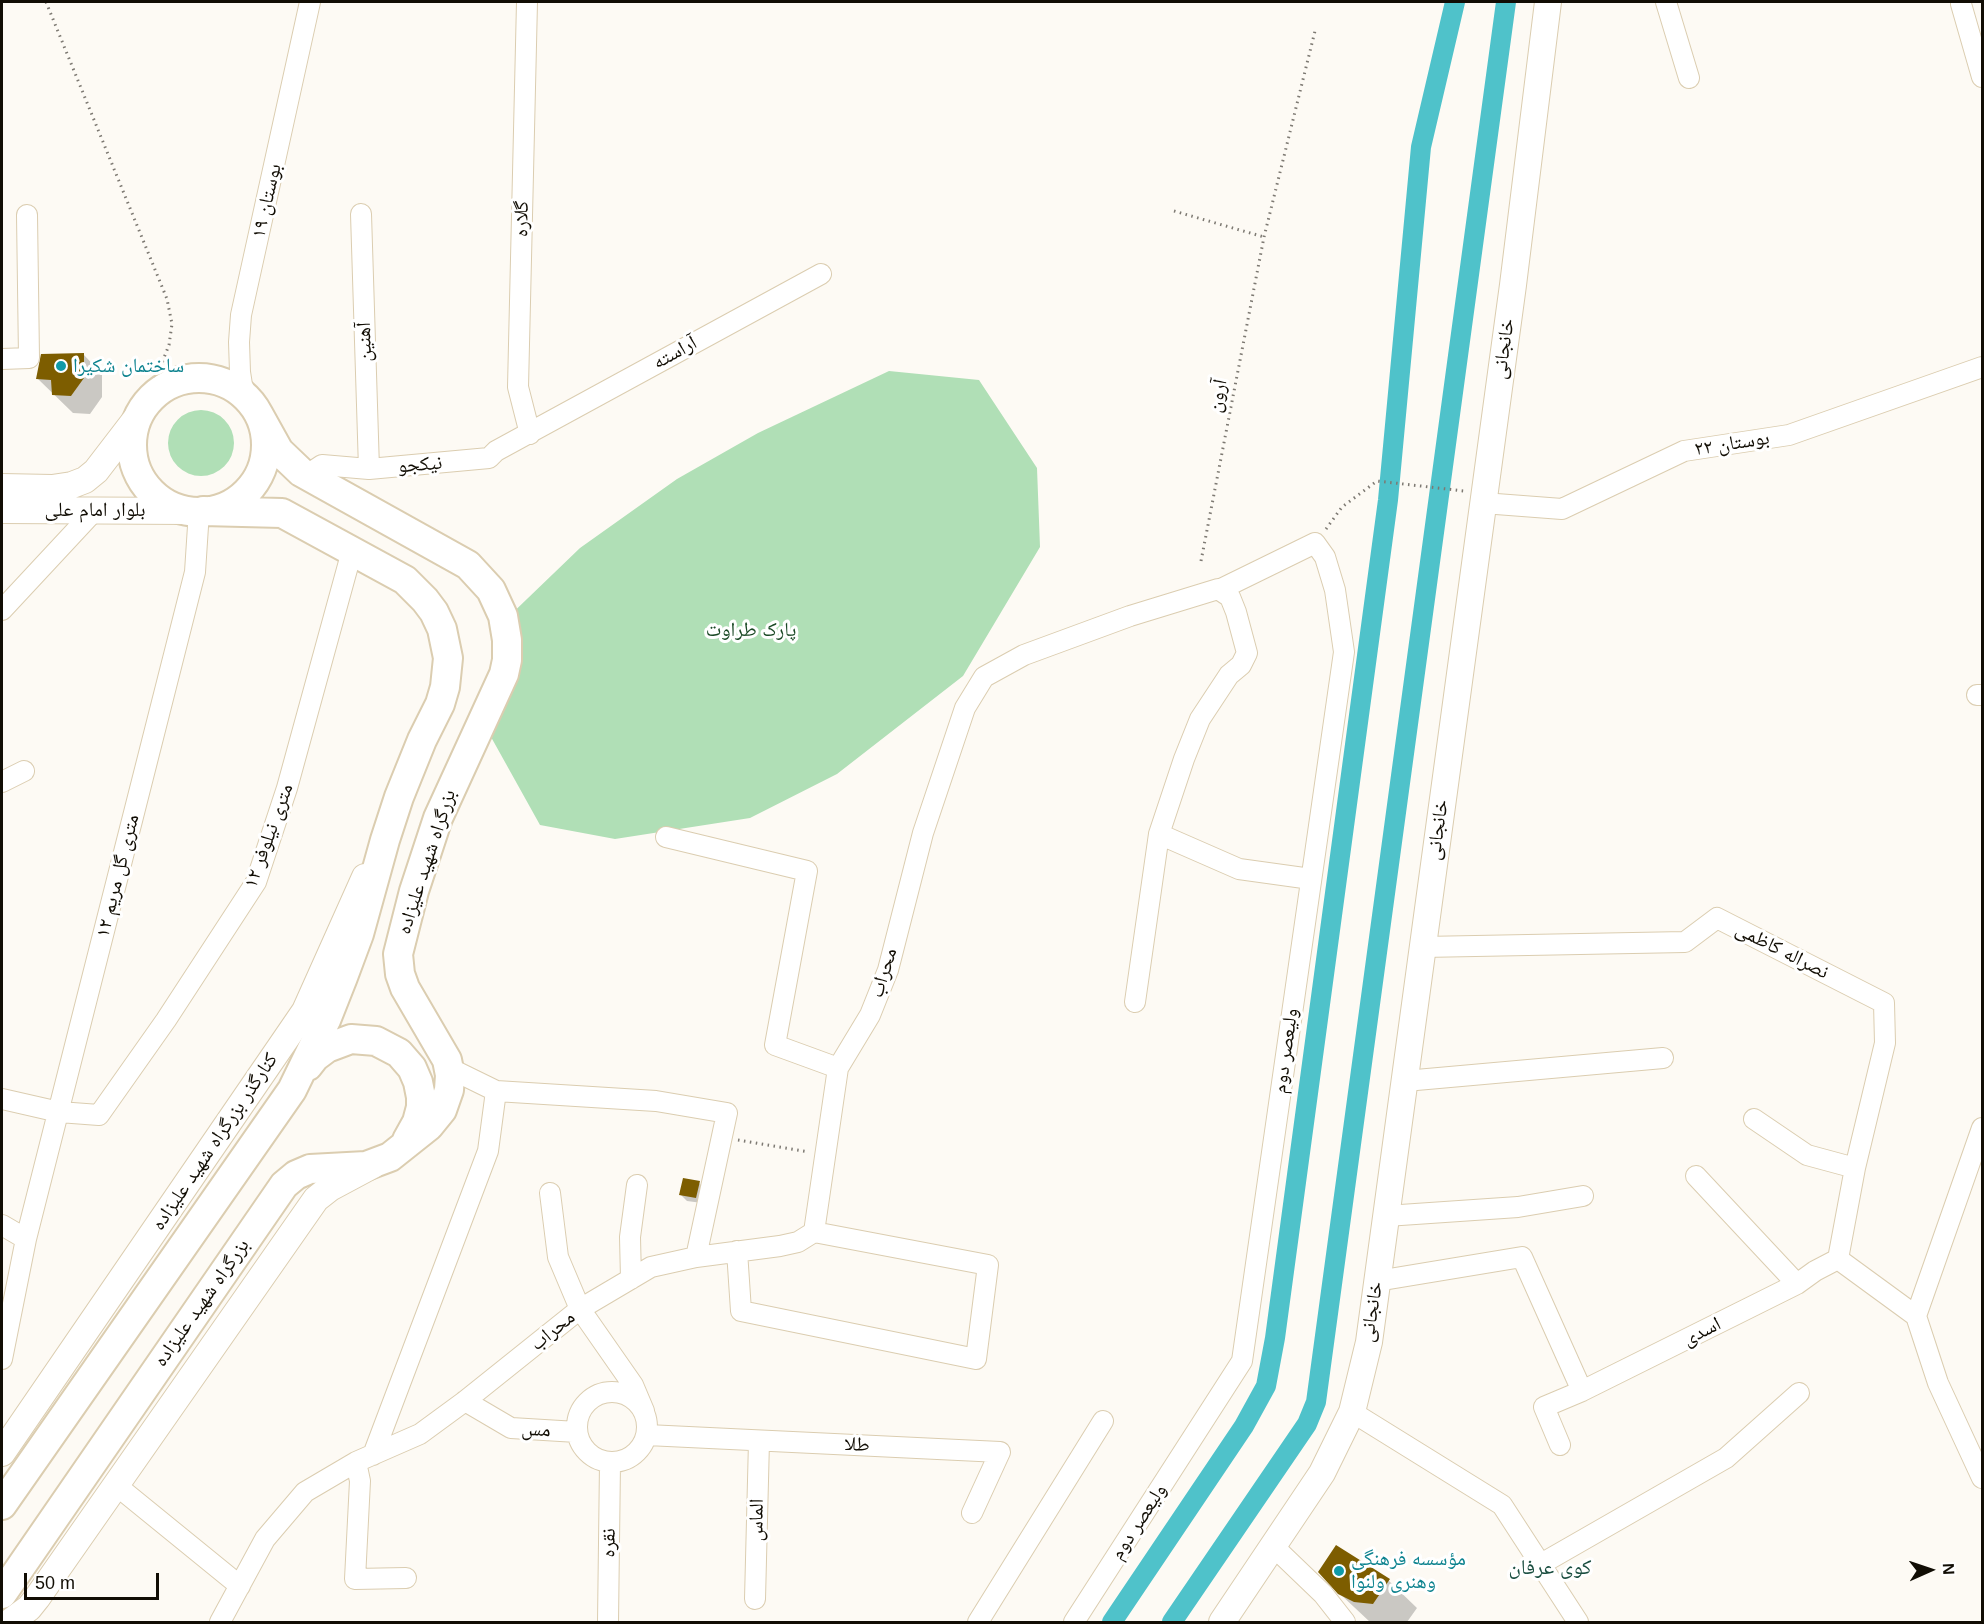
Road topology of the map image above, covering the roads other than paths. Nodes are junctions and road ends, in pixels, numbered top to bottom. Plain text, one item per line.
1 (310, 2) edge
2 (527, 2) edge
3 (1548, 2) edge
4 (1666, 2) edge
5 (1961, 4) dead end
6 (1983, 77) edge
7 (1689, 78) dead end
8 (361, 214) dead end
9 (27, 215) dead end
10 (821, 274) dead end
11 (2, 359) edge
12 (1983, 367) edge
13 (254, 408) junction
14 (142, 409) junction
15 (531, 434) junction
16 (369, 469) junction
17 (309, 477) junction
18 (2, 487) edge
19 (1475, 497) junction
20 (96, 509) junction
21 (2, 510) edge
22 (197, 511) junction
23 (352, 551) junction
24 (1219, 590) junction
25 (2, 610) edge
26 (24, 771) dead end
27 (2, 782) edge
28 (394, 811) junction
29 (1159, 834) junction
30 (666, 837) dead end
31 (1311, 879) junction
32 (1423, 946) junction
33 (1135, 1002) dead end
34 (1663, 1058) dead end
35 (449, 1068) junction
36 (838, 1068) junction
37 (1405, 1081) junction
38 (292, 1090) junction
39 (496, 1091) junction
40 (2, 1099) edge
41 (59, 1112) junction
42 (1754, 1119) dead end
43 (1983, 1128) edge
44 (393, 1154) junction
45 (1856, 1168) junction
46 (1696, 1176) dead end
47 (637, 1185) dead end
48 (550, 1193) dead end
49 (1583, 1196) dead end
50 (1386, 1216) junction
51 (2, 1225) edge
52 (814, 1232) junction
53 (26, 1239) junction
54 (737, 1251) junction
55 (696, 1257) junction
56 (1838, 1259) junction
57 (631, 1279) junction
58 (1377, 1281) junction
59 (1797, 1284) junction
60 (580, 1309) junction
61 (1916, 1316) junction
62 (2, 1359) edge
63 (1582, 1391) junction
64 (1799, 1393) dead end
65 (465, 1401) junction
66 (644, 1411) junction
67 (1352, 1412) junction
68 (1103, 1421) dead end
69 (577, 1432) junction
70 (647, 1436) junction
71 (759, 1441) junction
72 (1560, 1445) dead end
73 (2, 1453) edge
74 (364, 1459) junction
75 (610, 1463) junction
76 (1983, 1478) edge
77 (122, 1490) dead end
78 (2, 1505) edge
79 (972, 1513) dead end
80 (1273, 1546) junction
81 (1541, 1564) junction
82 (406, 1578) dead end
83 (240, 1586) junction
84 (2, 1594) edge
85 (755, 1599) dead end
86 (226, 1620) edge
87 (10, 1623) edge
88 (608, 1623) edge
89 (978, 1623) edge
90 (1074, 1623) edge
91 (1222, 1623) edge
92 (1346, 1623) edge
93 (1578, 1623) edge

1 - 13 street, بوستان ۱۹
2 - 15 street, گلاره
3 - 19 main road, خانجانی
4 - 7 street
5 - 6 street
8 - 16 street, آهنین
9 - 11 street
10 - 15 street, آراسته
12 - 19 street, بوستان ۲۲
13 - 14 highway
13 - 17 highway, بزرگراه شهید علیزاده
13 - 22 highway
14 - 18 main road, بلوار امام علی
14 - 22 highway
15 - 16 street, نیکجو
16 - 17 street, نیکجو
17 - 35 highway, بزرگراه شهید علیزاده
19 - 32 main road, خانجانی
20 - 21 main road, بلوار امام علی
20 - 22 main road, بلوار امام علی
20 - 25 street
22 - 23 highway
22 - 41 street, ۱۲ متری گل مریم
23 - 28 highway
23 - 41 street, ۱۲ متری نیلوفر
24 - 29 street
24 - 31 street, ولیعصر دوم
24 - 36 street, محراب
26 - 27 street
28 - 38 highway
28 - 73 main road, کنارگذر بزرگراه شهید علیزاده
29 - 31 street
29 - 33 street
30 - 36 street
31 - 90 street, ولیعصر دوم
32 - 37 main road, خانجانی
32 - 45 street, نصراله کاظمی
34 - 37 street
35 - 39 street
35 - 44 highway, بزرگراه شهید علیزاده
36 - 52 street, محراب
37 - 50 main road, خانجانی
38 - 44 highway
38 - 78 highway
39 - 55 street
39 - 74 street
40 - 41 street
41 - 53 street, ۱۲ متری گل مریم
42 - 45 street
43 - 61 street
44 - 84 highway, بزرگراه شهید علیزاده
44 - 87 main road
45 - 56 street, نصراله کاظمی
46 - 59 street
47 - 57 street
48 - 60 street
49 - 50 street
50 - 58 main road, خانجانی
51 - 53 street
52 - 54 street, محراب
52 - 54 street
53 - 62 street, ۱۲ متری گل مریم
54 - 55 street, محراب
55 - 57 street, محراب
56 - 59 street, اسدی
56 - 61 street
57 - 60 street, محراب
58 - 63 street
58 - 67 main road, خانجانی
59 - 63 street, اسدی
60 - 65 street, محراب
60 - 66 street
61 - 76 street
63 - 72 street, اسدی
64 - 81 street
65 - 69 street, مس
65 - 74 street, محراب
66 - 69 street
66 - 70 street
67 - 80 main road, خانجانی
67 - 81 street
68 - 89 street
69 - 75 street
70 - 71 street, طلا
70 - 75 street
71 - 79 street, طلا
71 - 85 street, الماس
74 - 82 street
74 - 83 street, محراب
75 - 88 street, نقره
77 - 83 street
80 - 91 main road, خانجانی
80 - 92 street
81 - 93 street
83 - 86 street, محراب

